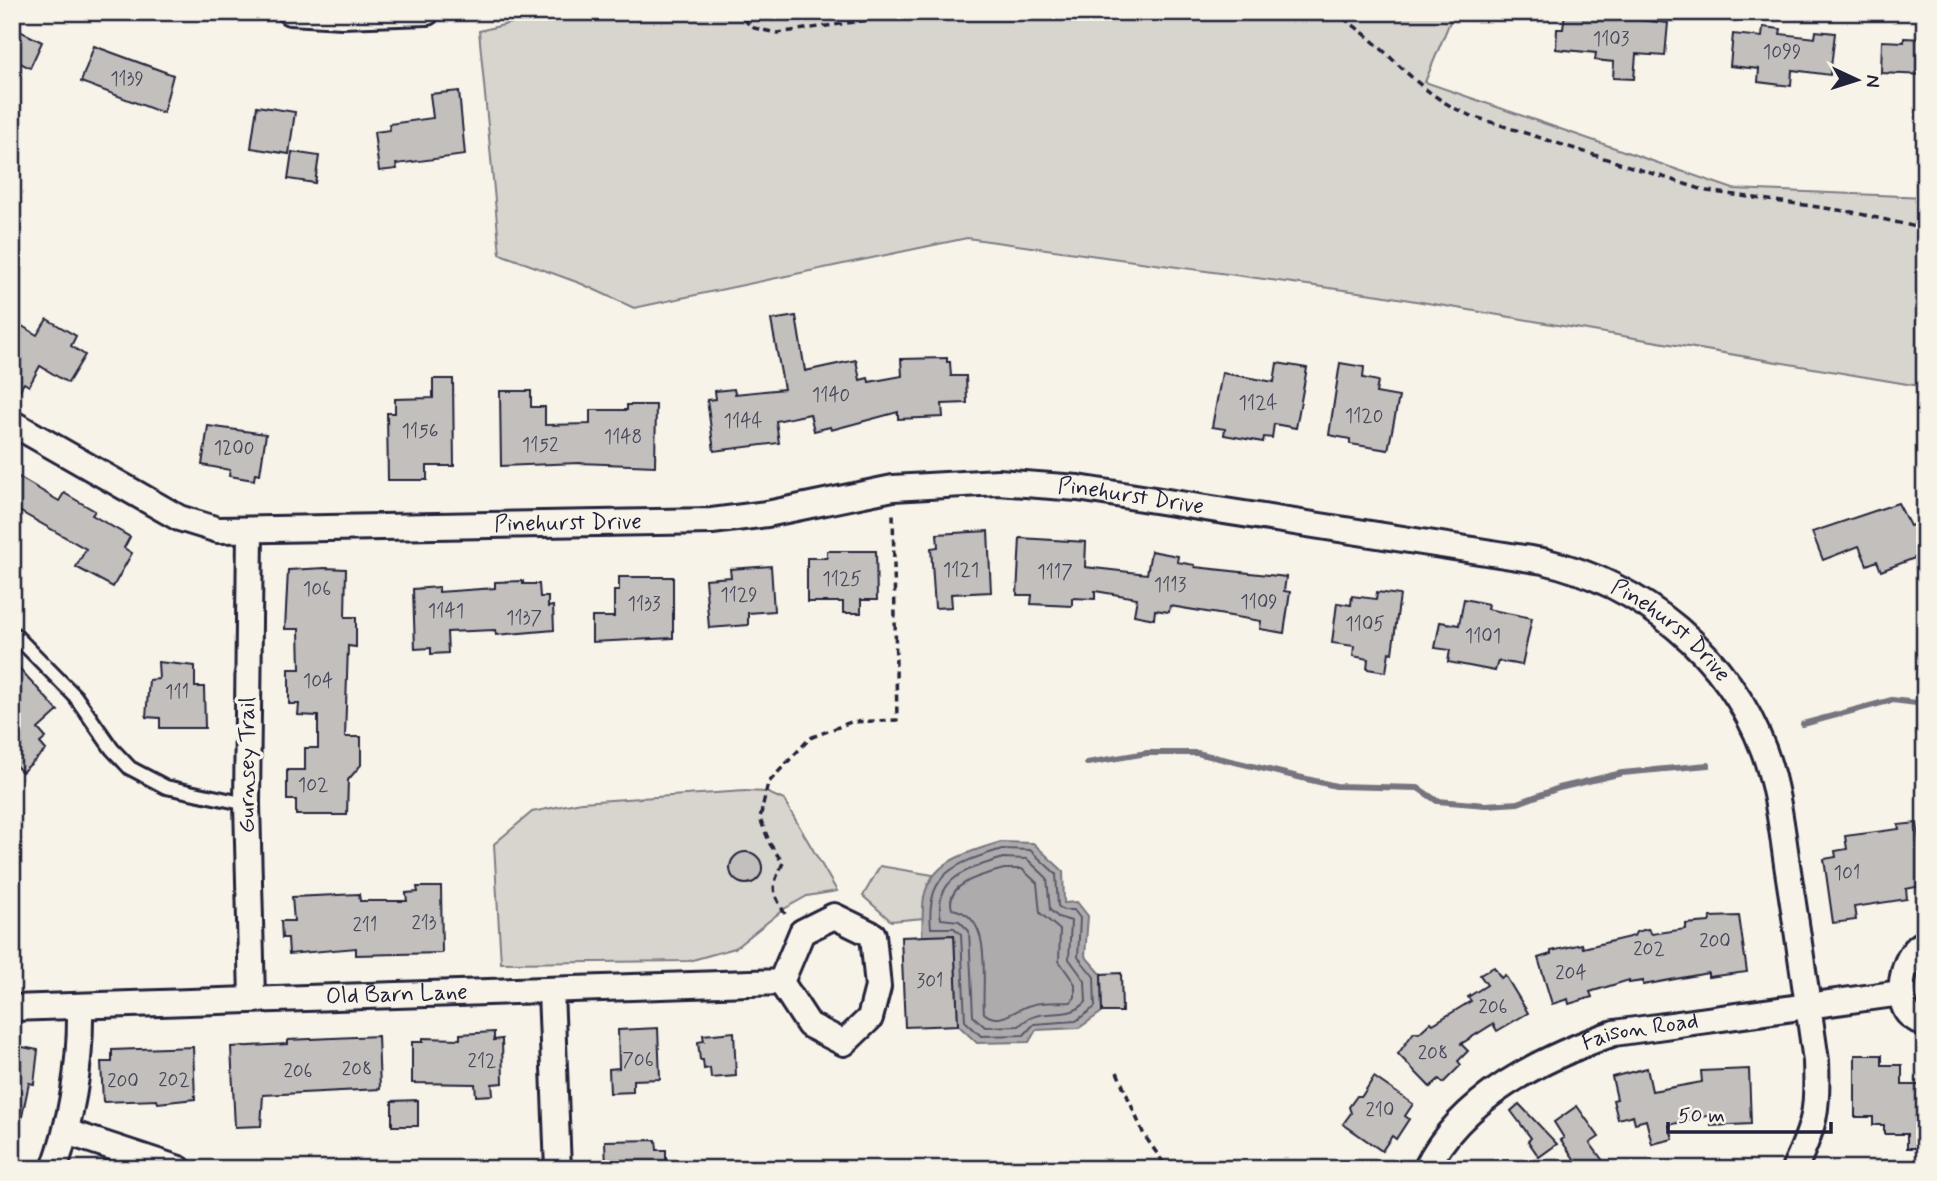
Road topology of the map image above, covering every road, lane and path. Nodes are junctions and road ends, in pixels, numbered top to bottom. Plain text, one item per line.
1 (290, 12) edge
2 (427, 12) edge
3 (734, 12) edge
4 (1004, 12) edge
5 (1333, 12) edge
6 (1925, 229) edge
7 (12, 423) edge
8 (893, 512) dead end
9 (250, 531) junction
10 (12, 632) edge
11 (247, 804) junction
12 (785, 914) dead end
13 (1925, 943) edge
14 (781, 982) junction
15 (551, 991) junction
16 (1902, 993) junction
17 (252, 998) junction
18 (1808, 1005) junction
19 (80, 1006) junction
20 (12, 1008) edge
21 (1925, 1025) edge
22 (1117, 1072) dead end
23 (67, 1132) junction
24 (54, 1169) edge
25 (179, 1169) edge
26 (558, 1169) edge
27 (1168, 1169) edge
28 (1426, 1169) edge
29 (1794, 1169) edge

1 - 2 street
3 - 4 path
5 - 6 path
7 - 9 street, Pinehurst Drive
8 - 12 path
9 - 11 street, Gurnsey Trail
9 - 18 street, Pinehurst Drive
10 - 11 lane
11 - 17 street, Gurnsey Trail
13 - 16 street
14 - 14 street
14 - 15 street, Old Barn Lane
15 - 17 street, Old Barn Lane
15 - 26 street
16 - 18 street, Faison Road
16 - 21 street
17 - 19 street, Old Barn Lane
18 - 28 street, Faison Road
18 - 29 street, Pinehurst Drive
19 - 20 street, Old Barn Lane
19 - 23 street
22 - 27 path
23 - 24 street
23 - 25 street

